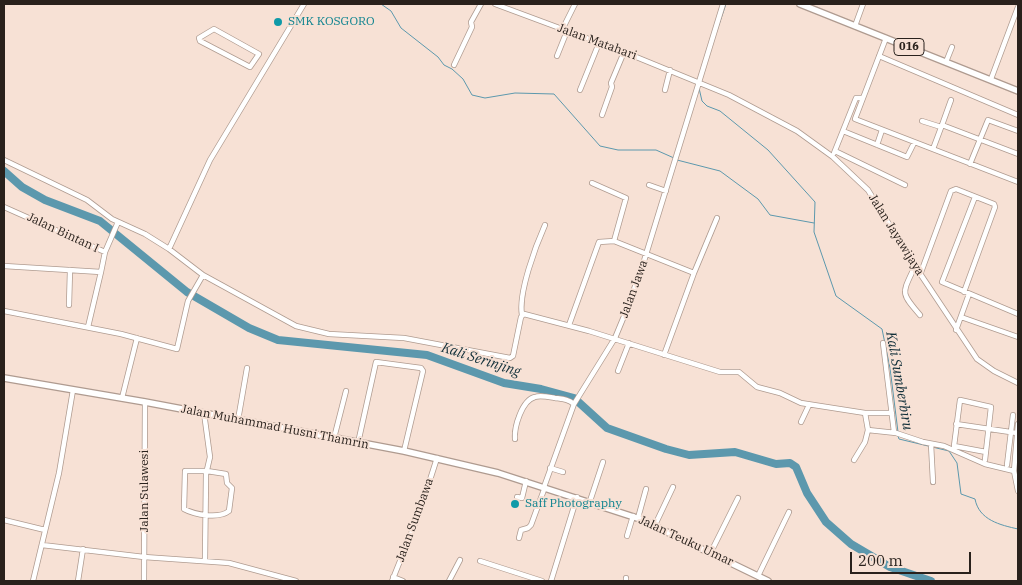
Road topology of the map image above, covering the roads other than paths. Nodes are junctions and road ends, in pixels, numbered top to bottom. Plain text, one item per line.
1 (304, 4) edge
2 (480, 4) edge
3 (496, 4) edge
4 (575, 4) edge
5 (723, 4) edge
6 (800, 4) edge
7 (863, 4) edge
8 (1018, 7) edge
9 (855, 26) junction
10 (565, 31) junction
11 (886, 38) junction
12 (600, 43) junction
13 (952, 47) dead end
14 (624, 52) junction
15 (259, 54) junction
16 (557, 56) dead end
17 (879, 56) junction
18 (269, 59) junction
19 (946, 62) junction
20 (454, 65) dead end
21 (670, 70) junction
22 (991, 79) junction
23 (700, 82) junction
24 (580, 90) dead end
25 (664, 90) dead end
26 (1018, 91) edge
27 (862, 98) junction
28 (951, 100) dead end
29 (602, 115) dead end
30 (1018, 115) edge
31 (922, 121) dead end
32 (942, 126) junction
33 (843, 130) junction
34 (882, 130) junction
35 (1018, 131) edge
36 (980, 139) junction
37 (914, 142) junction
38 (877, 145) junction
39 (933, 150) junction
40 (834, 154) junction
41 (1018, 154) edge
42 (4, 160) edge
43 (970, 164) junction
44 (1018, 182) edge
45 (592, 183) dead end
46 (649, 185) dead end
47 (905, 185) dead end
48 (666, 191) junction
49 (975, 197) junction
50 (4, 207) edge
51 (717, 218) dead end
52 (118, 222) junction
53 (545, 225) dead end
54 (614, 241) junction
55 (169, 248) junction
56 (105, 252) junction
57 (646, 255) junction
58 (4, 266) edge
59 (915, 266) junction
60 (70, 270) junction
61 (101, 272) junction
62 (694, 273) junction
63 (920, 275) junction
64 (202, 276) junction
65 (964, 292) junction
66 (969, 294) junction
67 (69, 305) dead end
68 (4, 311) edge
69 (522, 314) junction
70 (1018, 314) edge
71 (920, 315) dead end
72 (961, 317) junction
73 (569, 325) junction
74 (88, 327) junction
75 (956, 330) junction
76 (1018, 337) edge
77 (137, 338) junction
78 (615, 338) junction
79 (629, 343) junction
80 (883, 344) dead end
81 (664, 355) junction
82 (247, 368) dead end
83 (618, 371) dead end
84 (4, 378) edge
85 (1018, 383) edge
86 (73, 390) junction
87 (346, 391) dead end
88 (122, 398) junction
89 (145, 402) junction
90 (574, 403) junction
91 (809, 405) junction
92 (204, 413) junction
93 (865, 413) junction
94 (892, 413) junction
95 (1013, 415) dead end
96 (238, 420) junction
97 (801, 422) dead end
98 (956, 424) junction
99 (1018, 424) edge
100 (989, 429) junction
101 (868, 430) junction
102 (1014, 432) edge
103 (897, 433) junction
104 (334, 438) junction
105 (515, 439) dead end
106 (358, 443) junction
107 (930, 447) junction
108 (404, 451) junction
109 (1017, 451) edge
110 (986, 452) junction
111 (437, 458) junction
112 (854, 460) dead end
113 (985, 460) dead end
114 (603, 462) dead end
115 (550, 468) junction
116 (206, 470) junction
117 (1012, 471) edge
118 (564, 472) dead end
119 (526, 481) junction
120 (933, 482) dead end
121 (545, 487) junction
122 (673, 487) dead end
123 (646, 489) dead end
124 (1018, 491) edge
125 (517, 497) dead end
126 (576, 497) junction
127 (738, 498) dead end
128 (590, 501) junction
129 (789, 512) dead end
130 (206, 515) junction
131 (636, 517) junction
132 (4, 520) edge
133 (655, 525) junction
134 (45, 530) junction
135 (627, 536) dead end
136 (519, 538) dead end
137 (42, 545) junction
138 (83, 550) junction
139 (711, 552) junction
140 (144, 557) junction
141 (460, 560) dead end
142 (205, 561) junction
143 (480, 561) dead end
144 (758, 576) junction
145 (393, 579) edge
146 (33, 581) edge
147 (78, 581) edge
148 (144, 581) edge
149 (296, 581) edge
150 (403, 581) edge
151 (450, 581) edge
152 (542, 581) edge
153 (551, 581) edge
154 (768, 581) edge

1 - 18 street
2 - 20 street
3 - 10 street, Jalan Matahari
4 - 10 street
5 - 23 street, Jalan Jawa
6 - 9 main road, 016
7 - 9 street
8 - 22 street
9 - 11 main road, 016
10 - 12 street, Jalan Matahari
10 - 16 street
11 - 17 street
11 - 19 main road, 016
12 - 14 street, Jalan Matahari
12 - 24 street
13 - 19 street
14 - 21 street, Jalan Matahari
14 - 29 street
15 - 15 street
15 - 18 street
17 - 27 street
17 - 30 street
18 - 55 street
19 - 22 main road, 016
21 - 23 street, Jalan Matahari
21 - 25 street
22 - 26 main road, 016
23 - 40 street, Jalan Jayawijaya
23 - 48 street, Jalan Jawa
27 - 33 street
27 - 34 street
28 - 32 street
31 - 32 street
32 - 36 street
32 - 39 street
33 - 38 street
33 - 40 street
34 - 37 street
34 - 38 street
35 - 36 street
36 - 41 street
36 - 43 street
37 - 38 street
37 - 39 street
39 - 43 street
40 - 47 street
40 - 59 street, Jalan Jayawijaya
42 - 52 street
43 - 44 street
45 - 54 street
46 - 48 street
48 - 57 street, Jalan Jawa
49 - 63 street
49 - 65 street
49 - 65 street
50 - 56 street, Jalan Bintan I
51 - 62 street
52 - 55 street
52 - 56 street
53 - 69 street
54 - 57 street
54 - 73 street
55 - 64 street
56 - 61 street, Jalan Bintan I
57 - 62 street
57 - 78 street, Jalan Jawa
58 - 60 street
59 - 63 street, Jalan Jayawijaya
59 - 71 street
60 - 61 street
60 - 67 street
61 - 74 street, Jalan Bintan I
62 - 81 street
63 - 75 street, Jalan Jayawijaya
64 - 69 street
64 - 77 street
65 - 66 street
66 - 70 street
66 - 72 street
68 - 74 street
69 - 73 street
72 - 75 street
72 - 76 street
73 - 78 street
74 - 77 street
75 - 85 street, Jalan Jayawijaya
77 - 88 street
78 - 79 street
78 - 90 street, Jalan Jawa
79 - 81 street
79 - 83 street
80 - 94 street
81 - 91 street
82 - 96 street
84 - 86 main road, Jalan Muhammad Husni Thamrin
86 - 88 main road, Jalan Muhammad Husni Thamrin
86 - 134 street
87 - 104 street
88 - 89 main road, Jalan Muhammad Husni Thamrin
89 - 92 main road, Jalan Muhammad Husni Thamrin
89 - 140 street, Jalan Sulawesi
90 - 105 street
90 - 115 street, Jalan Jawa
91 - 93 street
91 - 97 street
92 - 96 main road, Jalan Muhammad Husni Thamrin
92 - 116 street
93 - 94 street
93 - 101 street
94 - 103 street
95 - 102 street
96 - 104 main road, Jalan Muhammad Husni Thamrin
98 - 100 street
98 - 100 street
98 - 110 street
99 - 102 street
100 - 102 street
100 - 110 street
101 - 103 street
101 - 112 street
102 - 109 street
102 - 117 street
103 - 107 street
104 - 106 main road, Jalan Muhammad Husni Thamrin
106 - 108 main road, Jalan Muhammad Husni Thamrin
106 - 108 street
107 - 117 street
107 - 120 street
108 - 111 main road, Jalan Muhammad Husni Thamrin
109 - 117 street
110 - 113 street
111 - 119 main road, Jalan Muhammad Husni Thamrin
111 - 145 street, Jalan Sumbawa
114 - 128 street
115 - 118 street
115 - 121 street, Jalan Jawa
116 - 130 street
116 - 130 street
116 - 130 street
117 - 124 street
119 - 121 main road, Jalan Muhammad Husni Thamrin
119 - 125 street
121 - 126 main road, Jalan Teuku Umar
121 - 136 street, Jalan Jawa
122 - 133 street
123 - 131 street
126 - 128 main road, Jalan Teuku Umar
126 - 153 street
127 - 139 street
128 - 131 main road, Jalan Teuku Umar
129 - 144 street
130 - 142 street
131 - 133 main road, Jalan Teuku Umar
131 - 135 street
132 - 134 street
133 - 139 main road, Jalan Teuku Umar
134 - 137 street
137 - 138 street
137 - 146 street
138 - 140 street
138 - 147 street
139 - 144 main road, Jalan Teuku Umar
140 - 142 street
140 - 148 street, Jalan Sulawesi
141 - 151 street
142 - 149 street
143 - 152 street
144 - 154 main road, Jalan Teuku Umar
145 - 150 street

